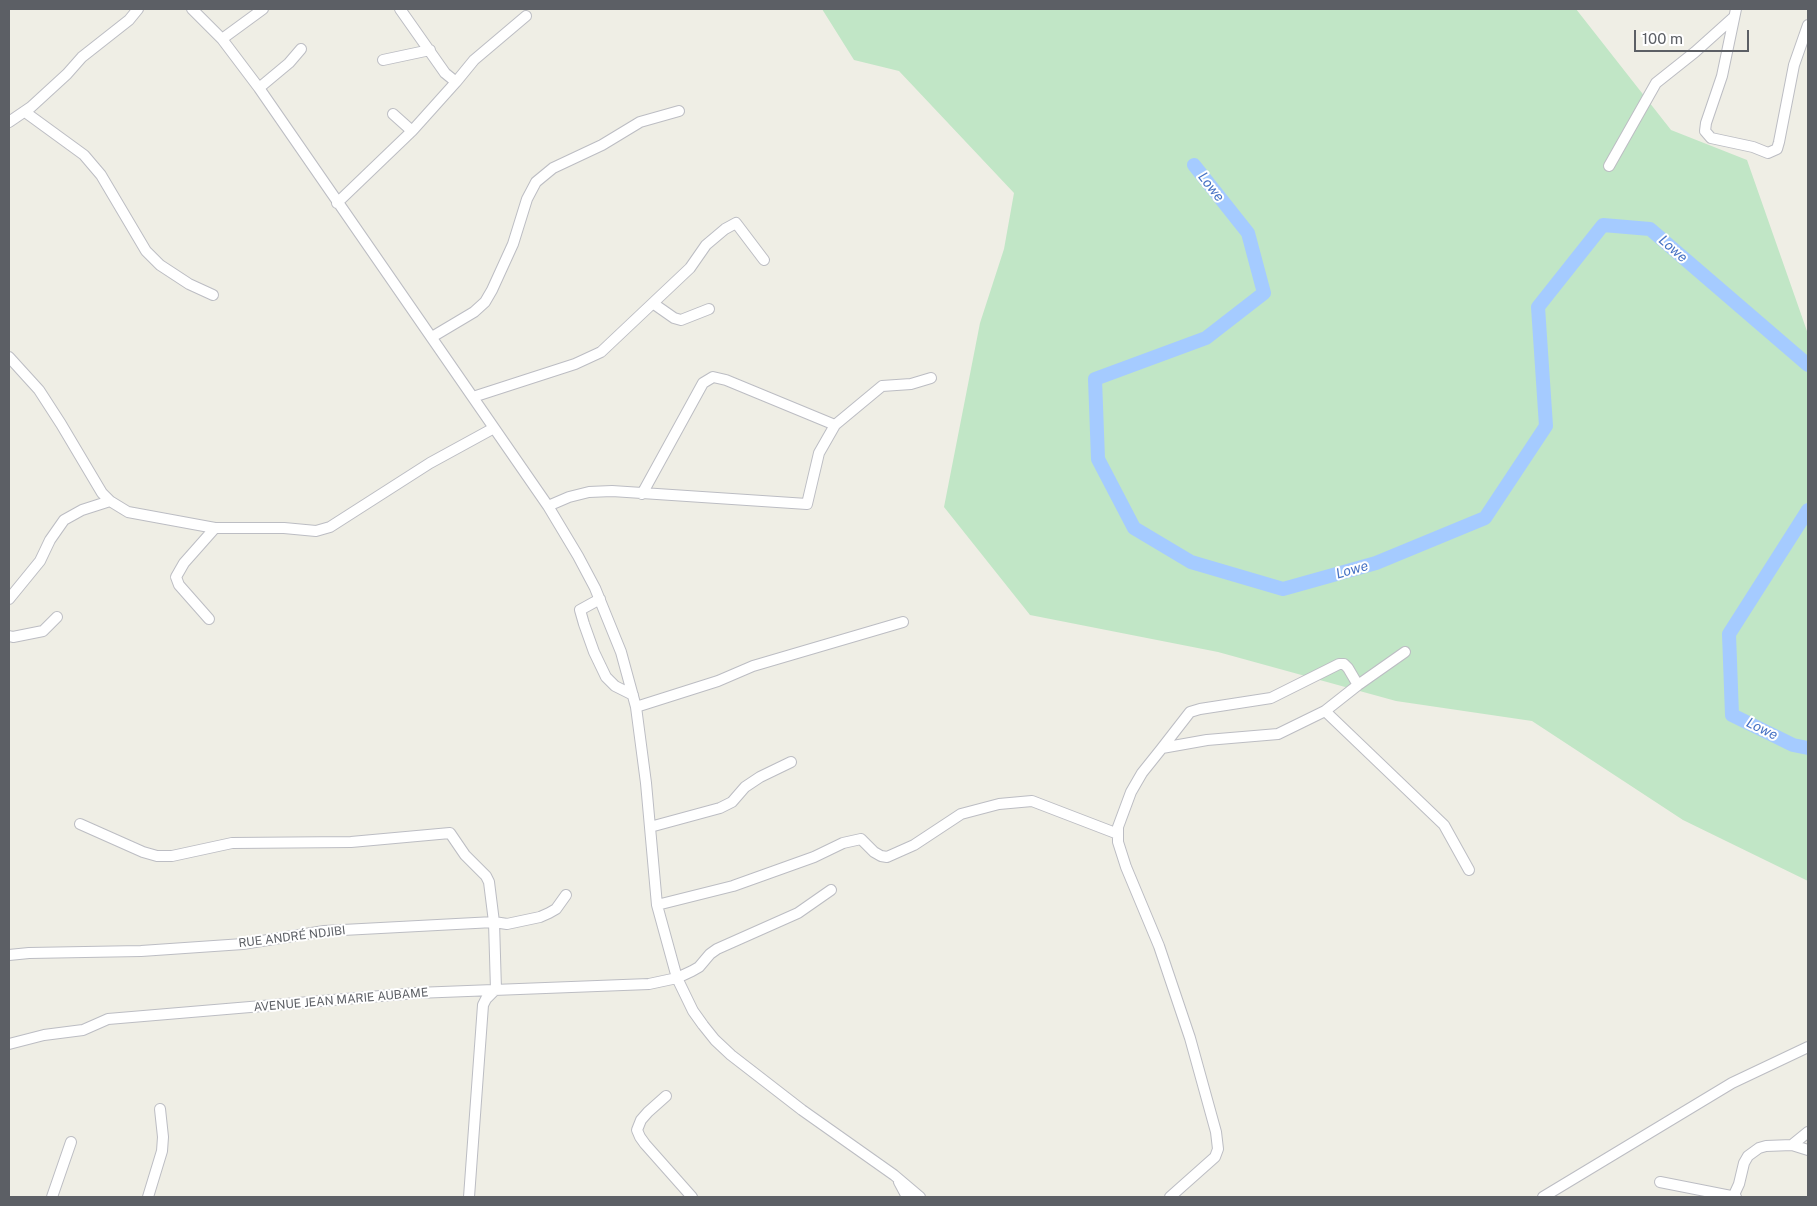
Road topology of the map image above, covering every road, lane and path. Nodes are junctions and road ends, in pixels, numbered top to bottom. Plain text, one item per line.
1 (138, 9) edge
2 (192, 9) edge
3 (263, 9) edge
4 (400, 9) edge
5 (1735, 13) edge
6 (526, 16) dead end
7 (1808, 25) edge
8 (222, 39) junction
9 (302, 49) dead end
10 (430, 50) junction
11 (383, 60) dead end
12 (456, 82) junction
13 (259, 88) junction
14 (679, 111) dead end
15 (25, 112) junction
16 (392, 114) dead end
17 (9, 122) edge
18 (412, 132) junction
19 (1608, 166) dead end
20 (337, 203) junction
21 (764, 260) dead end
22 (213, 295) dead end
23 (654, 304) junction
24 (709, 310) dead end
25 (432, 337) junction
26 (9, 357) edge
27 (931, 378) dead end
28 (473, 397) junction
29 (835, 425) junction
30 (494, 428) junction
31 (642, 494) junction
32 (110, 501) junction
33 (548, 506) junction
34 (215, 528) junction
35 (600, 599) junction
36 (9, 600) edge
37 (57, 617) dead end
38 (209, 619) dead end
39 (903, 622) dead end
40 (9, 636) edge
41 (1405, 652) dead end
42 (1358, 685) junction
43 (633, 695) junction
44 (636, 707) junction
45 (1325, 711) junction
46 (1162, 748) junction
47 (791, 762) dead end
48 (80, 824) dead end
49 (650, 827) junction
50 (1118, 834) junction
51 (1469, 870) dead end
52 (831, 890) dead end
53 (566, 895) dead end
54 (656, 905) junction
55 (494, 922) junction
56 (9, 955) edge
57 (677, 978) junction
58 (496, 990) junction
59 (470, 991) junction
60 (483, 1005) junction
61 (9, 1044) edge
62 (1808, 1047) edge
63 (666, 1096) dead end
64 (160, 1110) dead end
65 (1808, 1132) edge
66 (71, 1142) dead end
67 (1792, 1145) junction
68 (1808, 1150) edge
69 (894, 1176) junction
70 (1660, 1182) dead end
71 (52, 1197) edge
72 (148, 1197) edge
73 (469, 1197) edge
74 (692, 1197) edge
75 (907, 1197) edge
76 (920, 1197) edge
77 (1170, 1197) edge
78 (1542, 1197) edge
79 (1734, 1197) edge

1 - 15 street
2 - 8 street
3 - 8 street
4 - 10 street
5 - 7 street
5 - 19 street
6 - 12 street
8 - 13 street
9 - 13 street
10 - 11 street
10 - 12 street
12 - 18 street
13 - 20 street
14 - 25 street
15 - 17 street
15 - 22 street
16 - 18 street
18 - 20 street
20 - 25 street
21 - 23 street
23 - 24 street
23 - 28 street
25 - 28 street
26 - 32 street
27 - 29 street
28 - 30 street
29 - 31 street
29 - 31 street
30 - 33 street
30 - 34 street
31 - 33 street
32 - 34 street
32 - 36 street
33 - 35 street
34 - 38 street
35 - 43 street
35 - 43 street
37 - 40 street
39 - 44 street
41 - 42 street
42 - 45 street
42 - 46 street
43 - 44 street
44 - 49 street
45 - 46 street
45 - 51 street
46 - 50 street
47 - 49 street
48 - 55 street
49 - 54 street
50 - 54 street
50 - 77 street
52 - 57 street, AVENUE JEAN MARIE AUBAME
53 - 55 street, RUE ANDRÉ NDJIBI
54 - 57 street
55 - 56 street, RUE ANDRÉ NDJIBI
55 - 58 street
57 - 58 street, AVENUE JEAN MARIE AUBAME
57 - 69 street
58 - 59 street, AVENUE JEAN MARIE AUBAME
58 - 60 street
59 - 60 street
59 - 61 street, AVENUE JEAN MARIE AUBAME
60 - 73 street
62 - 78 street
63 - 74 street
64 - 72 street
65 - 67 street
66 - 71 street
67 - 68 street
67 - 79 street
69 - 75 street
69 - 76 street
70 - 79 street

